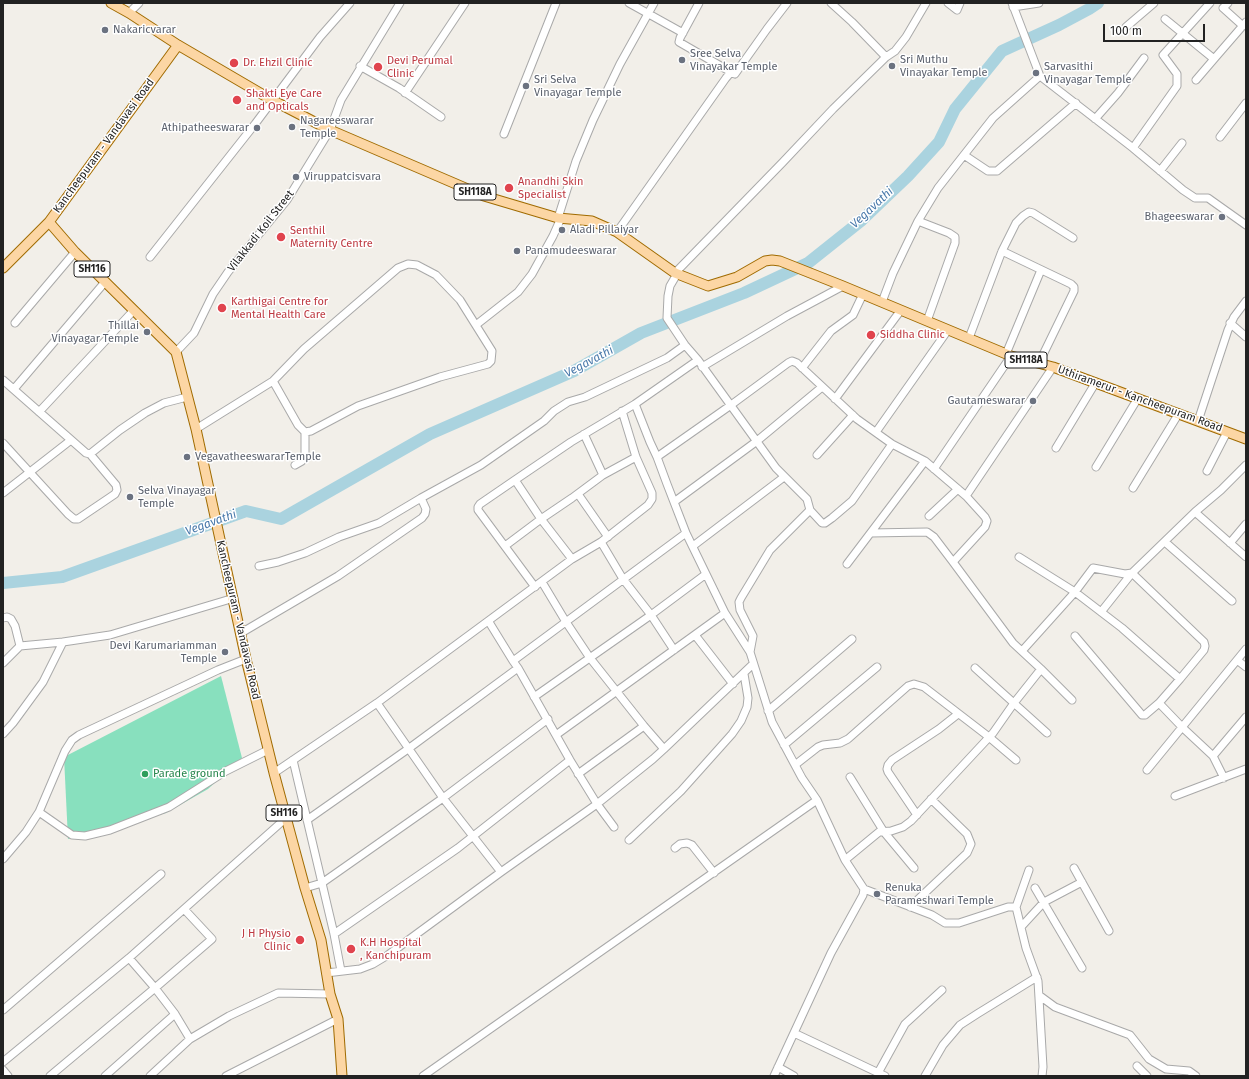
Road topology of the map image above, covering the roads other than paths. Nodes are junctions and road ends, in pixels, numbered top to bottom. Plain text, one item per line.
1 (111, 3) edge
2 (139, 3) edge
3 (350, 3) edge
4 (465, 3) edge
5 (556, 3) edge
6 (629, 3) edge
7 (654, 3) edge
8 (699, 3) edge
9 (788, 3) edge
10 (831, 3) edge
11 (926, 3) edge
12 (948, 3) edge
13 (960, 3) edge
14 (1039, 3) edge
15 (1154, 3) edge
16 (1210, 3) edge
17 (1217, 3) edge
18 (398, 4) edge
19 (1013, 5) edge
20 (1225, 6) edge
21 (129, 13) junction
22 (649, 13) junction
23 (1165, 19) dead end
24 (1244, 24) edge
25 (1126, 27) dead end
26 (1182, 32) junction
27 (683, 33) junction
28 (178, 45) junction
29 (886, 57) junction
30 (1144, 58) dead end
31 (1214, 59) junction
32 (360, 66) junction
33 (731, 72) junction
34 (1040, 76) junction
35 (1196, 80) dead end
36 (405, 93) junction
37 (272, 100) junction
38 (1076, 103) junction
39 (1246, 103) edge
40 (441, 117) dead end
41 (1096, 119) junction
42 (330, 130) junction
43 (504, 134) dead end
44 (1220, 137) dead end
45 (1182, 143) dead end
46 (1133, 148) junction
47 (964, 155) junction
48 (1160, 171) junction
49 (560, 218) junction
50 (918, 221) junction
51 (49, 222) junction
52 (1246, 225) edge
53 (617, 232) junction
54 (1073, 238) dead end
55 (1002, 251) junction
56 (75, 252) junction
57 (150, 257) dead end
58 (3, 268) edge
59 (1041, 270) junction
60 (676, 273) junction
61 (105, 282) junction
62 (843, 286) junction
63 (864, 294) junction
64 (1246, 301) edge
65 (882, 302) junction
66 (134, 310) junction
67 (901, 310) junction
68 (927, 321) junction
69 (15, 323) dead end
70 (1230, 323) junction
71 (476, 325) junction
72 (948, 330) junction
73 (1246, 337) edge
74 (969, 338) junction
75 (683, 342) junction
76 (176, 352) junction
77 (1008, 355) junction
78 (698, 360) junction
79 (1039, 364) junction
80 (702, 367) junction
81 (1053, 367) junction
82 (802, 368) junction
83 (3, 380) edge
84 (273, 381) junction
85 (1096, 382) junction
86 (822, 387) junction
87 (14, 389) junction
88 (187, 397) junction
89 (1138, 398) junction
90 (835, 399) junction
91 (635, 404) junction
92 (731, 405) junction
93 (622, 411) junction
94 (39, 412) junction
95 (1179, 414) junction
96 (853, 415) junction
97 (1198, 421) junction
98 (196, 429) junction
99 (305, 432) junction
100 (876, 432) junction
101 (1227, 432) junction
102 (584, 434) junction
103 (1246, 439) edge
104 (71, 440) junction
105 (757, 440) junction
106 (3, 443) edge
107 (892, 444) junction
108 (1056, 448) dead end
109 (90, 454) junction
110 (817, 455) dead end
111 (636, 457) junction
112 (657, 457) junction
113 (925, 461) junction
114 (294, 465) dead end
115 (1246, 465) edge
116 (1096, 467) dead end
117 (934, 469) junction
118 (1207, 471) dead end
119 (30, 472) junction
120 (603, 476) junction
121 (784, 477) junction
122 (515, 480) junction
123 (1133, 488) dead end
124 (958, 489) junction
125 (3, 493) edge
126 (578, 494) junction
127 (966, 496) junction
128 (421, 498) junction
129 (674, 502) junction
130 (810, 510) junction
131 (1195, 512) junction
132 (929, 516) dead end
133 (541, 518) junction
134 (1246, 524) edge
135 (686, 533) junction
136 (871, 533) junction
137 (608, 536) junction
138 (600, 542) junction
139 (1165, 542) junction
140 (1230, 543) junction
141 (505, 546) junction
142 (693, 546) junction
143 (1018, 557) dead end
144 (1246, 557) edge
145 (572, 560) junction
146 (953, 562) junction
147 (847, 564) dead end
148 (259, 566) dead end
149 (706, 574) junction
150 (1132, 574) junction
151 (623, 579) junction
152 (542, 582) junction
153 (534, 587) junction
154 (1075, 592) junction
155 (234, 598) junction
156 (1232, 601) dead end
157 (1101, 612) junction
158 (725, 613) junction
159 (651, 616) junction
160 (3, 618) edge
161 (489, 622) junction
162 (566, 622) junction
163 (241, 633) junction
164 (695, 635) junction
165 (1075, 636) dead end
166 (852, 639) dead end
167 (63, 642) junction
168 (20, 646) junction
169 (1246, 649) edge
170 (674, 650) junction
171 (1022, 651) junction
172 (750, 652) junction
173 (590, 658) junction
174 (246, 659) junction
175 (1237, 660) junction
176 (513, 661) junction
177 (3, 663) edge
178 (753, 664) junction
179 (877, 667) dead end
180 (1246, 667) edge
181 (518, 668) junction
182 (975, 668) dead end
183 (1041, 668) junction
184 (744, 674) junction
185 (1180, 679) junction
186 (733, 684) junction
187 (616, 692) junction
188 (534, 697) junction
189 (1072, 700) dead end
190 (376, 703) junction
191 (1014, 703) junction
192 (1159, 703) junction
193 (768, 711) junction
194 (958, 714) junction
195 (1246, 717) edge
196 (548, 719) junction
197 (644, 726) junction
198 (1183, 728) junction
199 (1047, 733) dead end
200 (3, 734) edge
201 (556, 735) junction
202 (989, 737) junction
203 (784, 745) junction
204 (408, 749) junction
205 (664, 749) junction
206 (268, 750) junction
207 (1213, 756) junction
208 (293, 760) junction
209 (570, 760) junction
210 (1016, 760) dead end
211 (795, 765) junction
212 (1246, 769) edge
213 (1147, 770) dead end
214 (274, 773) junction
215 (578, 774) junction
216 (850, 777) dead end
217 (1224, 778) junction
218 (1175, 796) dead end
219 (443, 798) junction
220 (931, 799) junction
221 (817, 800) junction
222 (597, 804) junction
223 (39, 812) junction
224 (917, 815) junction
225 (286, 819) junction
226 (307, 820) junction
227 (614, 827) dead end
228 (884, 832) junction
229 (473, 836) junction
230 (629, 840) dead end
231 (675, 848) dead end
232 (3, 859) edge
233 (845, 860) junction
234 (914, 868) dead end
235 (1074, 868) dead end
236 (1029, 870) dead end
237 (501, 872) junction
238 (714, 873) junction
239 (161, 874) dead end
240 (1082, 882) junction
241 (322, 883) junction
242 (305, 888) junction
243 (1035, 888) dead end
244 (864, 889) junction
245 (1044, 902) junction
246 (910, 907) junction
247 (1016, 908) junction
248 (184, 909) junction
249 (1021, 927) junction
250 (1109, 930) dead end
251 (334, 934) junction
252 (129, 958) junction
253 (1082, 968) dead end
254 (341, 972) junction
255 (326, 973) junction
256 (1037, 977) junction
257 (155, 988) junction
258 (942, 990) dead end
259 (330, 994) junction
260 (1040, 996) junction
261 (3, 1010) edge
262 (175, 1014) junction
263 (338, 1019) junction
264 (794, 1033) junction
265 (190, 1039) junction
266 (3, 1062) edge
267 (1137, 1066) dead end
268 (778, 1068) junction
269 (3, 1070) edge
270 (878, 1073) junction
271 (339, 1075) edge
272 (8, 1076) edge
273 (50, 1076) edge
274 (105, 1076) edge
275 (150, 1076) edge
276 (226, 1076) edge
277 (423, 1076) edge
278 (774, 1076) edge
279 (794, 1076) edge
280 (885, 1076) edge
281 (925, 1076) edge
282 (1042, 1076) edge
283 (1147, 1076) edge
284 (1196, 1076) edge

1 - 21 main road
2 - 21 street
3 - 37 street
4 - 36 street
5 - 43 street
6 - 22 street
7 - 22 street
8 - 27 street
9 - 33 street
10 - 29 street
11 - 29 street
12 - 13 street
14 - 19 street
15 - 25 street
16 - 26 street
17 - 20 street
18 - 32 street, Vilakkadi Koil Street
19 - 34 street
20 - 24 street
21 - 28 main road
22 - 27 street
22 - 49 street
23 - 26 street
24 - 31 street
26 - 31 street
26 - 46 street
27 - 33 street
28 - 37 main road, Uthiramerur - Kancheepuram Road / SH118A
28 - 51 main road, Kancheepuram - Vandavasi Road
29 - 60 street
30 - 41 street
31 - 35 street
32 - 36 street
32 - 42 street, Vilakkadi Koil Street
33 - 53 street
34 - 38 street
34 - 47 street
36 - 40 street
37 - 42 main road, Uthiramerur - Kancheepuram Road / SH118A
37 - 57 street
38 - 41 street
38 - 47 street
39 - 44 street
41 - 46 street
42 - 49 main road, Uthiramerur - Kancheepuram Road / SH118A
42 - 76 street, Vilakkadi Koil Street
45 - 48 street
46 - 48 street
47 - 50 street
48 - 52 street
49 - 53 main road, Uthiramerur - Kancheepuram Road / SH118A
49 - 71 street
50 - 65 street
50 - 68 street
51 - 56 main road, Kancheepuram - Vandavasi Road / SH116
51 - 58 main road
53 - 60 main road, Uthiramerur - Kancheepuram Road / SH118A
54 - 55 street
55 - 59 street
55 - 74 street
56 - 61 main road, Kancheepuram - Vandavasi Road / SH116
56 - 69 street
59 - 77 street
59 - 79 street
60 - 62 main road, Uthiramerur - Kancheepuram Road / SH118A
60 - 75 street
61 - 66 main road, Kancheepuram - Vandavasi Road / SH116
61 - 87 street
62 - 63 main road, Uthiramerur - Kancheepuram Road / SH118A
62 - 80 street
63 - 65 main road, Uthiramerur - Kancheepuram Road / SH118A
63 - 82 street
64 - 70 street
65 - 67 main road, Uthiramerur - Kancheepuram Road / SH118A
66 - 76 main road, Kancheepuram - Vandavasi Road / SH116
66 - 94 street
67 - 68 main road, Uthiramerur - Kancheepuram Road / SH118A
67 - 90 street
68 - 72 main road, Uthiramerur - Kancheepuram Road / SH118A
70 - 73 street
70 - 97 street
71 - 84 street
71 - 99 street
72 - 74 main road, Uthiramerur - Kancheepuram Road / SH118A
72 - 100 street
74 - 77 main road, Uthiramerur - Kancheepuram Road / SH118A
75 - 78 street
75 - 128 street
76 - 88 main road, Kancheepuram - Vandavasi Road / SH116
77 - 79 main road, Uthiramerur - Kancheepuram Road / SH118A
77 - 117 street
78 - 80 street
78 - 91 street
79 - 81 main road, Uthiramerur - Kancheepuram Road / SH118A
80 - 92 street
81 - 85 main road, Uthiramerur - Kancheepuram Road / SH118A
81 - 127 street
82 - 86 street
82 - 92 street
83 - 87 street
84 - 98 street
84 - 99 street
85 - 89 main road, Uthiramerur - Kancheepuram Road / SH118A
85 - 108 street
86 - 90 street
86 - 105 street
87 - 94 street
88 - 98 main road, Kancheepuram - Vandavasi Road / SH116
88 - 109 street
89 - 95 main road, Uthiramerur - Kancheepuram Road / SH118A
89 - 116 street
90 - 96 street
91 - 93 street
91 - 112 street
92 - 105 street
92 - 112 street
93 - 102 street
93 - 111 street
94 - 104 street
95 - 97 main road, Uthiramerur - Kancheepuram Road / SH118A
95 - 123 street
96 - 100 street
96 - 110 street
97 - 101 main road, Uthiramerur - Kancheepuram Road / SH118A
98 - 155 main road, Kancheepuram - Vandavasi Road / SH116
99 - 114 street
100 - 107 street
101 - 103 main road, Uthiramerur - Kancheepuram Road / SH118A
101 - 118 street
102 - 120 street
102 - 122 street
104 - 109 street
104 - 119 street
105 - 121 street
105 - 129 street
106 - 119 street
107 - 113 street
107 - 130 street
109 - 119 street
111 - 120 street
111 - 137 street
112 - 129 street
113 - 117 street
113 - 136 street
115 - 131 street
117 - 124 street
119 - 125 street
120 - 126 street
121 - 130 street
121 - 142 street
122 - 133 street
122 - 141 street
124 - 127 street
124 - 132 street
126 - 133 street
126 - 137 street
127 - 146 street
128 - 148 street
128 - 163 street
129 - 135 street
130 - 172 street
131 - 139 street
131 - 140 street
133 - 141 street
133 - 145 street
134 - 140 street
135 - 142 street
135 - 151 street
136 - 146 street
136 - 147 street
137 - 138 street
138 - 145 street
138 - 151 street
139 - 150 street
139 - 156 street
140 - 144 street
141 - 153 street
142 - 149 street
143 - 154 street
145 - 152 street
146 - 171 street
149 - 158 street
149 - 159 street
150 - 154 street
150 - 157 street
150 - 185 street
151 - 159 street
151 - 162 street
152 - 153 street
152 - 162 street
153 - 161 street
154 - 157 street
154 - 171 street
155 - 163 main road, Kancheepuram - Vandavasi Road / SH116
155 - 167 street
157 - 185 street
158 - 164 street
158 - 172 street
159 - 170 street
159 - 173 street
160 - 168 street
161 - 176 street
161 - 190 street
162 - 173 street
162 - 176 street
163 - 174 main road, Kancheepuram - Vandavasi Road / SH116
164 - 170 street
164 - 186 street
165 - 192 street
166 - 193 street
167 - 168 street
167 - 200 street
168 - 177 street
169 - 175 street
170 - 187 street
171 - 183 street
172 - 178 street
173 - 187 street
173 - 188 street
174 - 206 main road, Kancheepuram - Vandavasi Road / SH116
174 - 223 street
175 - 180 street
175 - 198 street
176 - 181 street
178 - 184 street
178 - 193 street
179 - 203 street
181 - 188 street
181 - 204 street
182 - 191 street
183 - 189 street
183 - 191 street
184 - 186 street
184 - 230 street
185 - 192 street
186 - 205 street
187 - 197 street
187 - 201 street
188 - 196 street
190 - 204 street
190 - 208 street
191 - 199 street
191 - 202 street
192 - 198 street
193 - 203 street
194 - 202 street
194 - 211 street
194 - 224 street
195 - 207 street
196 - 201 street
196 - 219 street
197 - 205 street
197 - 215 street
198 - 207 street
198 - 213 street
201 - 209 street
202 - 210 street
202 - 220 street
203 - 211 street
204 - 219 street
204 - 226 street
205 - 222 street
206 - 214 main road, Kancheepuram - Vandavasi Road / SH116
206 - 223 street
207 - 217 street
208 - 214 street
208 - 226 street
209 - 215 street
209 - 229 street
211 - 221 street
212 - 217 street
214 - 225 main road, Kancheepuram - Vandavasi Road / SH116
215 - 222 street
216 - 228 street
217 - 218 street
219 - 229 street
219 - 241 street
220 - 224 street
220 - 246 street
221 - 233 street
221 - 238 street
222 - 227 street
222 - 237 street
223 - 232 street
224 - 228 street
225 - 242 main road, Kancheepuram - Vandavasi Road / SH116
225 - 248 street
226 - 241 street
228 - 233 street
228 - 234 street
229 - 237 street
229 - 251 street
231 - 238 street
233 - 244 street
235 - 240 street
236 - 247 street
237 - 254 street
238 - 277 street
239 - 261 street
240 - 245 street
240 - 250 street
241 - 242 street
241 - 251 street
242 - 255 main road, Kancheepuram - Vandavasi Road / SH116
243 - 245 street
244 - 246 street
244 - 264 street
245 - 249 street
245 - 253 street
246 - 247 street
247 - 249 street
248 - 252 street
248 - 257 street
249 - 256 street
251 - 254 street
252 - 257 street
252 - 266 street
254 - 255 street
255 - 259 main road, Kancheepuram - Vandavasi Road / SH116
256 - 260 street
256 - 281 street
257 - 262 street
257 - 273 street
258 - 270 street
259 - 263 main road, Kancheepuram - Vandavasi Road / SH116
259 - 265 street
260 - 282 street
260 - 284 street
262 - 265 street
262 - 274 street
263 - 271 main road, Kancheepuram - Vandavasi Road / SH116
263 - 276 street
264 - 268 street
264 - 270 street
265 - 275 street
267 - 283 street
268 - 278 street
268 - 279 street
269 - 272 street
270 - 280 street

